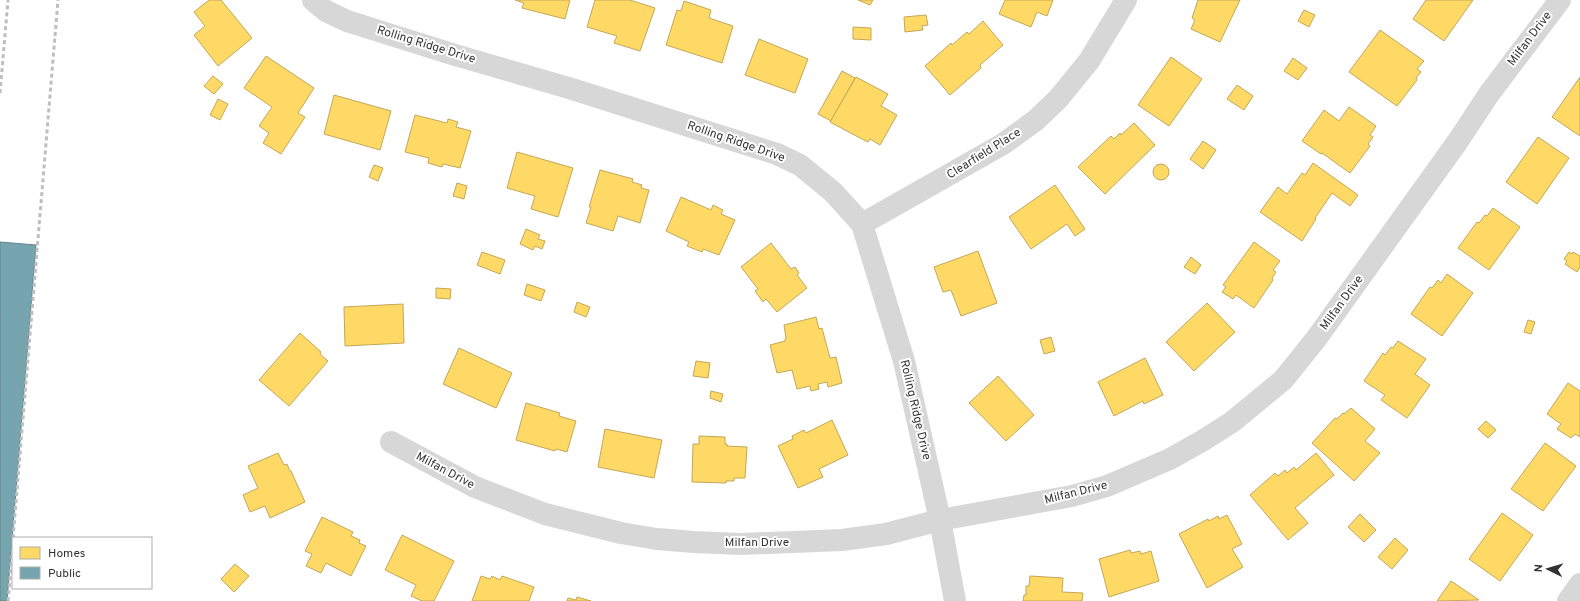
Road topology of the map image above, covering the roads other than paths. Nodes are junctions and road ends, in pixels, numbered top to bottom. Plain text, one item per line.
1 (313, 0) edge
2 (1126, 0) edge
3 (1560, 0) edge
4 (862, 224) junction
5 (391, 442) dead end
6 (940, 520) junction
7 (1580, 584) edge
8 (955, 601) edge
9 (1568, 601) edge

1 - 4 street, Rolling Ridge Drive
2 - 4 street, Clearfield Place
3 - 6 street, Milfan Drive
4 - 6 street, Rolling Ridge Drive
5 - 6 street, Milfan Drive
6 - 8 street, Rolling Ridge Drive
7 - 9 street

